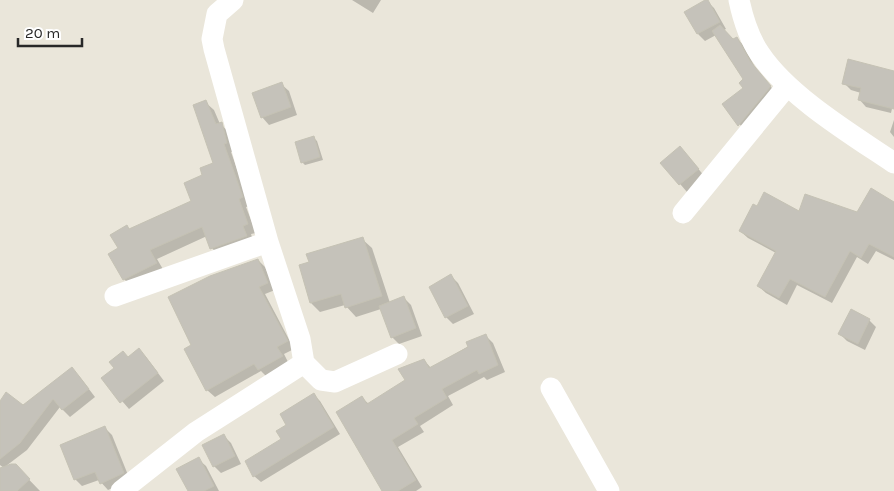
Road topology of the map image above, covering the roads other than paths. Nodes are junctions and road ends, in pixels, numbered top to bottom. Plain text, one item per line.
1 (234, 0) edge
2 (738, 0) edge
3 (787, 86) junction
4 (894, 163) edge
5 (683, 213) dead end
6 (268, 242) junction
7 (115, 296) dead end
8 (397, 354) dead end
9 (304, 363) junction
10 (551, 388) dead end
11 (121, 491) edge
12 (609, 491) edge

1 - 6 street
2 - 3 street
3 - 4 street
3 - 5 street
6 - 7 street
6 - 9 street
8 - 9 street
9 - 11 street
10 - 12 street

